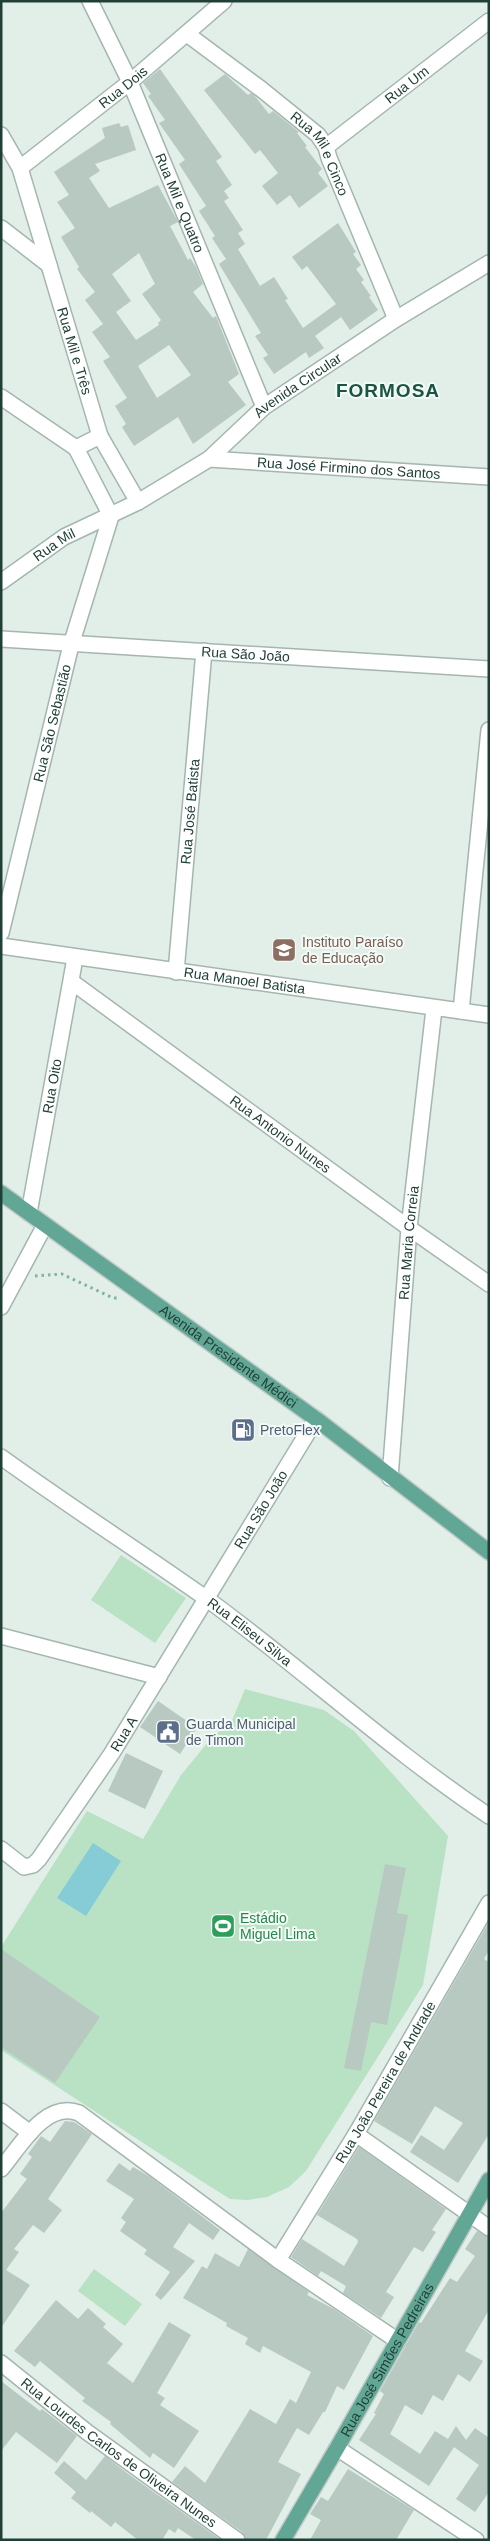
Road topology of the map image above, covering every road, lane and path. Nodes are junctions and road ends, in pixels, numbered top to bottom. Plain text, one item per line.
1 (90, 1) edge
2 (224, 1) edge
3 (489, 21) edge
4 (187, 34) junction
5 (130, 82) junction
6 (1, 135) edge
7 (326, 147) junction
8 (20, 168) junction
9 (1, 228) edge
10 (489, 263) edge
11 (49, 265) junction
12 (396, 319) junction
13 (1, 398) edge
14 (264, 407) junction
15 (100, 436) junction
16 (76, 448) junction
17 (209, 459) junction
18 (489, 476) edge
19 (138, 502) junction
20 (111, 516) junction
21 (1, 582) edge
22 (1, 639) edge
23 (71, 645) junction
24 (204, 651) junction
25 (489, 669) edge
26 (489, 730) edge
27 (1, 933) edge
28 (1, 946) edge
29 (75, 958) junction
30 (176, 972) junction
31 (72, 982) junction
32 (434, 1009) junction
33 (461, 1011) junction
34 (489, 1015) edge
35 (1, 1193) edge
36 (29, 1213) junction
37 (45, 1225) junction
38 (409, 1228) junction
39 (15, 1281) junction
40 (489, 1284) edge
41 (146, 1298) junction
42 (1, 1307) edge
43 (316, 1419) junction
44 (1, 1457) edge
45 (390, 1478) junction
46 (489, 1553) edge
47 (207, 1600) junction
48 (1, 1636) edge
49 (159, 1677) junction
50 (489, 1816) edge
51 (1, 1850) edge
52 (489, 1903) edge
53 (1, 2111) edge
54 (30, 2134) junction
55 (356, 2134) junction
56 (1, 2169) edge
57 (489, 2180) edge
58 (469, 2214) junction
59 (489, 2228) edge
60 (278, 2260) junction
61 (398, 2341) junction
62 (1, 2363) edge
63 (338, 2448) junction
64 (237, 2540) edge
65 (283, 2540) edge
66 (476, 2540) edge

1 - 5 street, Rua Mil e Quatro
2 - 4 street, Rua Dois
3 - 7 street, Rua Um
4 - 5 street, Rua Dois
4 - 7 street, Rua Mil e Cinco
5 - 8 street, Rua Dois
5 - 14 street, Rua Mil e Quatro
6 - 8 street, Rua Mil e Três
7 - 12 street, Rua Mil e Cinco
8 - 11 street, Rua Mil e Três
9 - 11 street
10 - 12 street, Avenida Circular
11 - 15 street, Rua Mil e Três
12 - 14 street, Avenida Circular
13 - 16 street
14 - 17 street, Avenida Circular
15 - 16 street
15 - 19 street, Rua Mil e Três
16 - 20 street
17 - 18 street, Rua José Firmino dos Santos
17 - 19 street, Avenida Circular
19 - 20 street, Avenida Circular
20 - 21 street, Rua Mil
20 - 23 street, Rua São Sebastião
22 - 23 street, Rua São João
23 - 24 street, Rua São João
23 - 27 street, Rua São Sebastião
24 - 25 street, Rua São João
24 - 30 street, Rua José Batista
26 - 33 street
28 - 29 street, Rua Manoel Batista
29 - 30 street, Rua Manoel Batista
29 - 31 street, Rua Oito
30 - 32 street, Rua Manoel Batista
31 - 36 street, Rua Oito
31 - 38 street, Rua Antonio Nunes
32 - 33 street, Rua Manoel Batista
32 - 38 street, Rua Maria Correia
33 - 34 street, Rua Manoel Batista
35 - 36 main road, Avenida Presidente Médici
36 - 37 main road, Avenida Presidente Médici
37 - 39 street
37 - 41 main road, Avenida Presidente Médici
38 - 40 street, Rua Antonio Nunes
38 - 45 street, Rua Maria Correia
39 - 41 path
39 - 42 street
41 - 43 main road, Avenida Presidente Médici
43 - 45 main road, Avenida Presidente Médici
43 - 47 street, Rua São João
44 - 47 street, Rua Eliseu Silva
45 - 46 main road, Avenida Presidente Médici
47 - 49 street, Rua A
47 - 50 street, Rua Eliseu Silva
48 - 49 street
49 - 51 street, Rua A
52 - 55 street, Rua João Pereira de Andrade
53 - 54 street
54 - 56 street
54 - 60 street
55 - 58 street
55 - 60 street, Rua João Pereira de Andrade
57 - 58 main road, Rua José Simões Pedreiras
58 - 59 street
58 - 61 main road, Rua José Simões Pedreiras
60 - 61 street
61 - 63 main road, Rua José Simões Pedreiras
62 - 64 street, Rua Lourdes Carlos de Oliveira Nunes
63 - 65 main road, Rua José Simões Pedreiras
63 - 66 street

